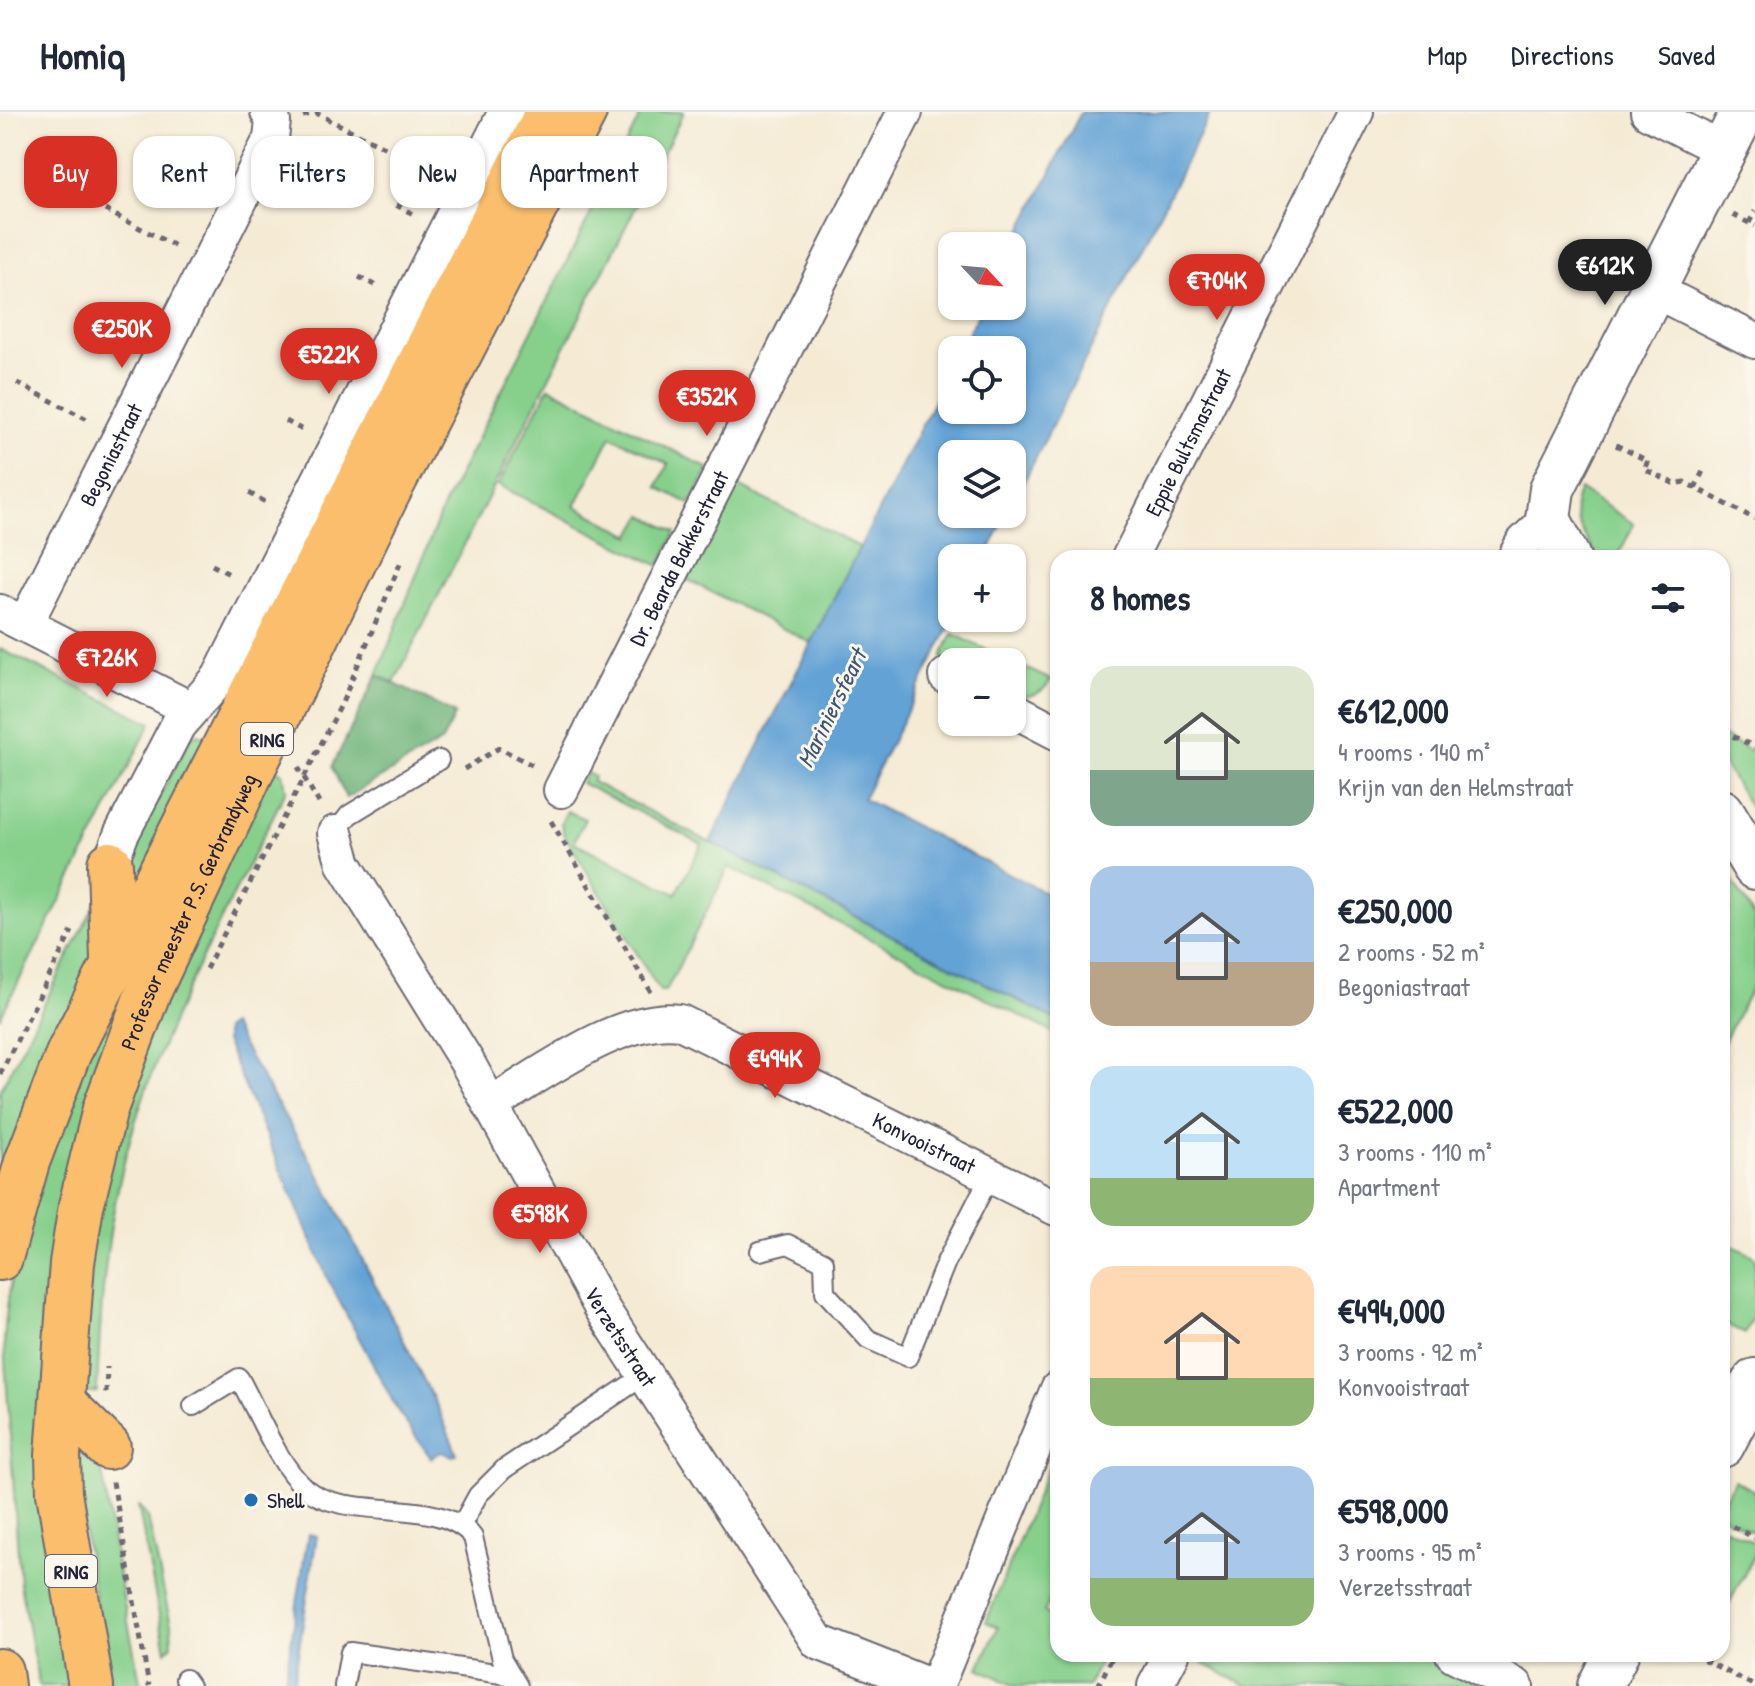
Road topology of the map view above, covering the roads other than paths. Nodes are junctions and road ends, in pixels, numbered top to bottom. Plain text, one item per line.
1 (506, 112) edge
2 (548, 112) edge
3 (584, 112) edge
4 (905, 112) edge
5 (1356, 112) edge
6 (1648, 112) edge
7 (1743, 112) edge
8 (271, 116) edge
9 (1723, 150) junction
10 (1652, 289) junction
11 (1755, 341) edge
12 (1548, 519) junction
13 (1133, 550) edge
14 (1519, 550) edge
15 (1564, 550) edge
16 (12, 618) edge
17 (190, 709) junction
18 (1026, 712) edge
19 (1050, 718) edge
20 (439, 760) road end
21 (563, 786) road end
22 (1730, 825) edge
23 (335, 833) joint
24 (110, 864) joint
25 (1755, 867) edge
26 (113, 962) junction
27 (491, 1104) junction
28 (991, 1174) junction
29 (1050, 1205) edge
30 (760, 1251) dead end
31 (0, 1258) edge
32 (645, 1375) junction
33 (1755, 1381) edge
34 (64, 1404) junction
35 (193, 1406) dead end
36 (1050, 1408) edge
37 (1730, 1429) edge
38 (108, 1447) road end
39 (461, 1526) junction
40 (1168, 1662) edge
41 (1469, 1662) edge
42 (1612, 1662) edge
43 (0, 1671) edge
44 (514, 1680) edge
45 (2, 1686) edge
46 (91, 1686) edge
47 (344, 1686) edge
48 (933, 1686) edge
49 (1155, 1686) edge
50 (1516, 1686) edge
51 (1600, 1686) edge

1 - 17 street
2 - 26 main road, Professor meester P.S. Gerbrandyweg / RING
3 - 34 main road, Professor meester P.S. Gerbrandyweg / RING
4 - 21 street, Dr. Bearda Bakkerstraat
5 - 13 street, Eppie Bultsmastraat
6 - 9 street
7 - 9 street
8 - 16 street, Begoniastraat
9 - 10 street
10 - 11 street
10 - 12 street
12 - 14 street
12 - 15 street
16 - 17 street
17 - 24 street
18 - 19 street
20 - 23 lane
22 - 25 street
23 - 27 street, Verzetsstraat
24 - 26 main road
26 - 31 main road, Professor meester P.S. Gerbrandyweg / RING
27 - 28 street, Konvooistraat
27 - 32 street, Verzetsstraat
28 - 29 street, Konvooistraat
28 - 30 lane
32 - 39 lane
32 - 48 street, Verzetsstraat
33 - 37 street
34 - 38 main road
34 - 46 main road, Professor meester P.S. Gerbrandyweg / RING
35 - 39 lane
36 - 48 street
39 - 44 lane
40 - 49 street
41 - 50 street
42 - 51 street
43 - 45 main road
44 - 47 lane

